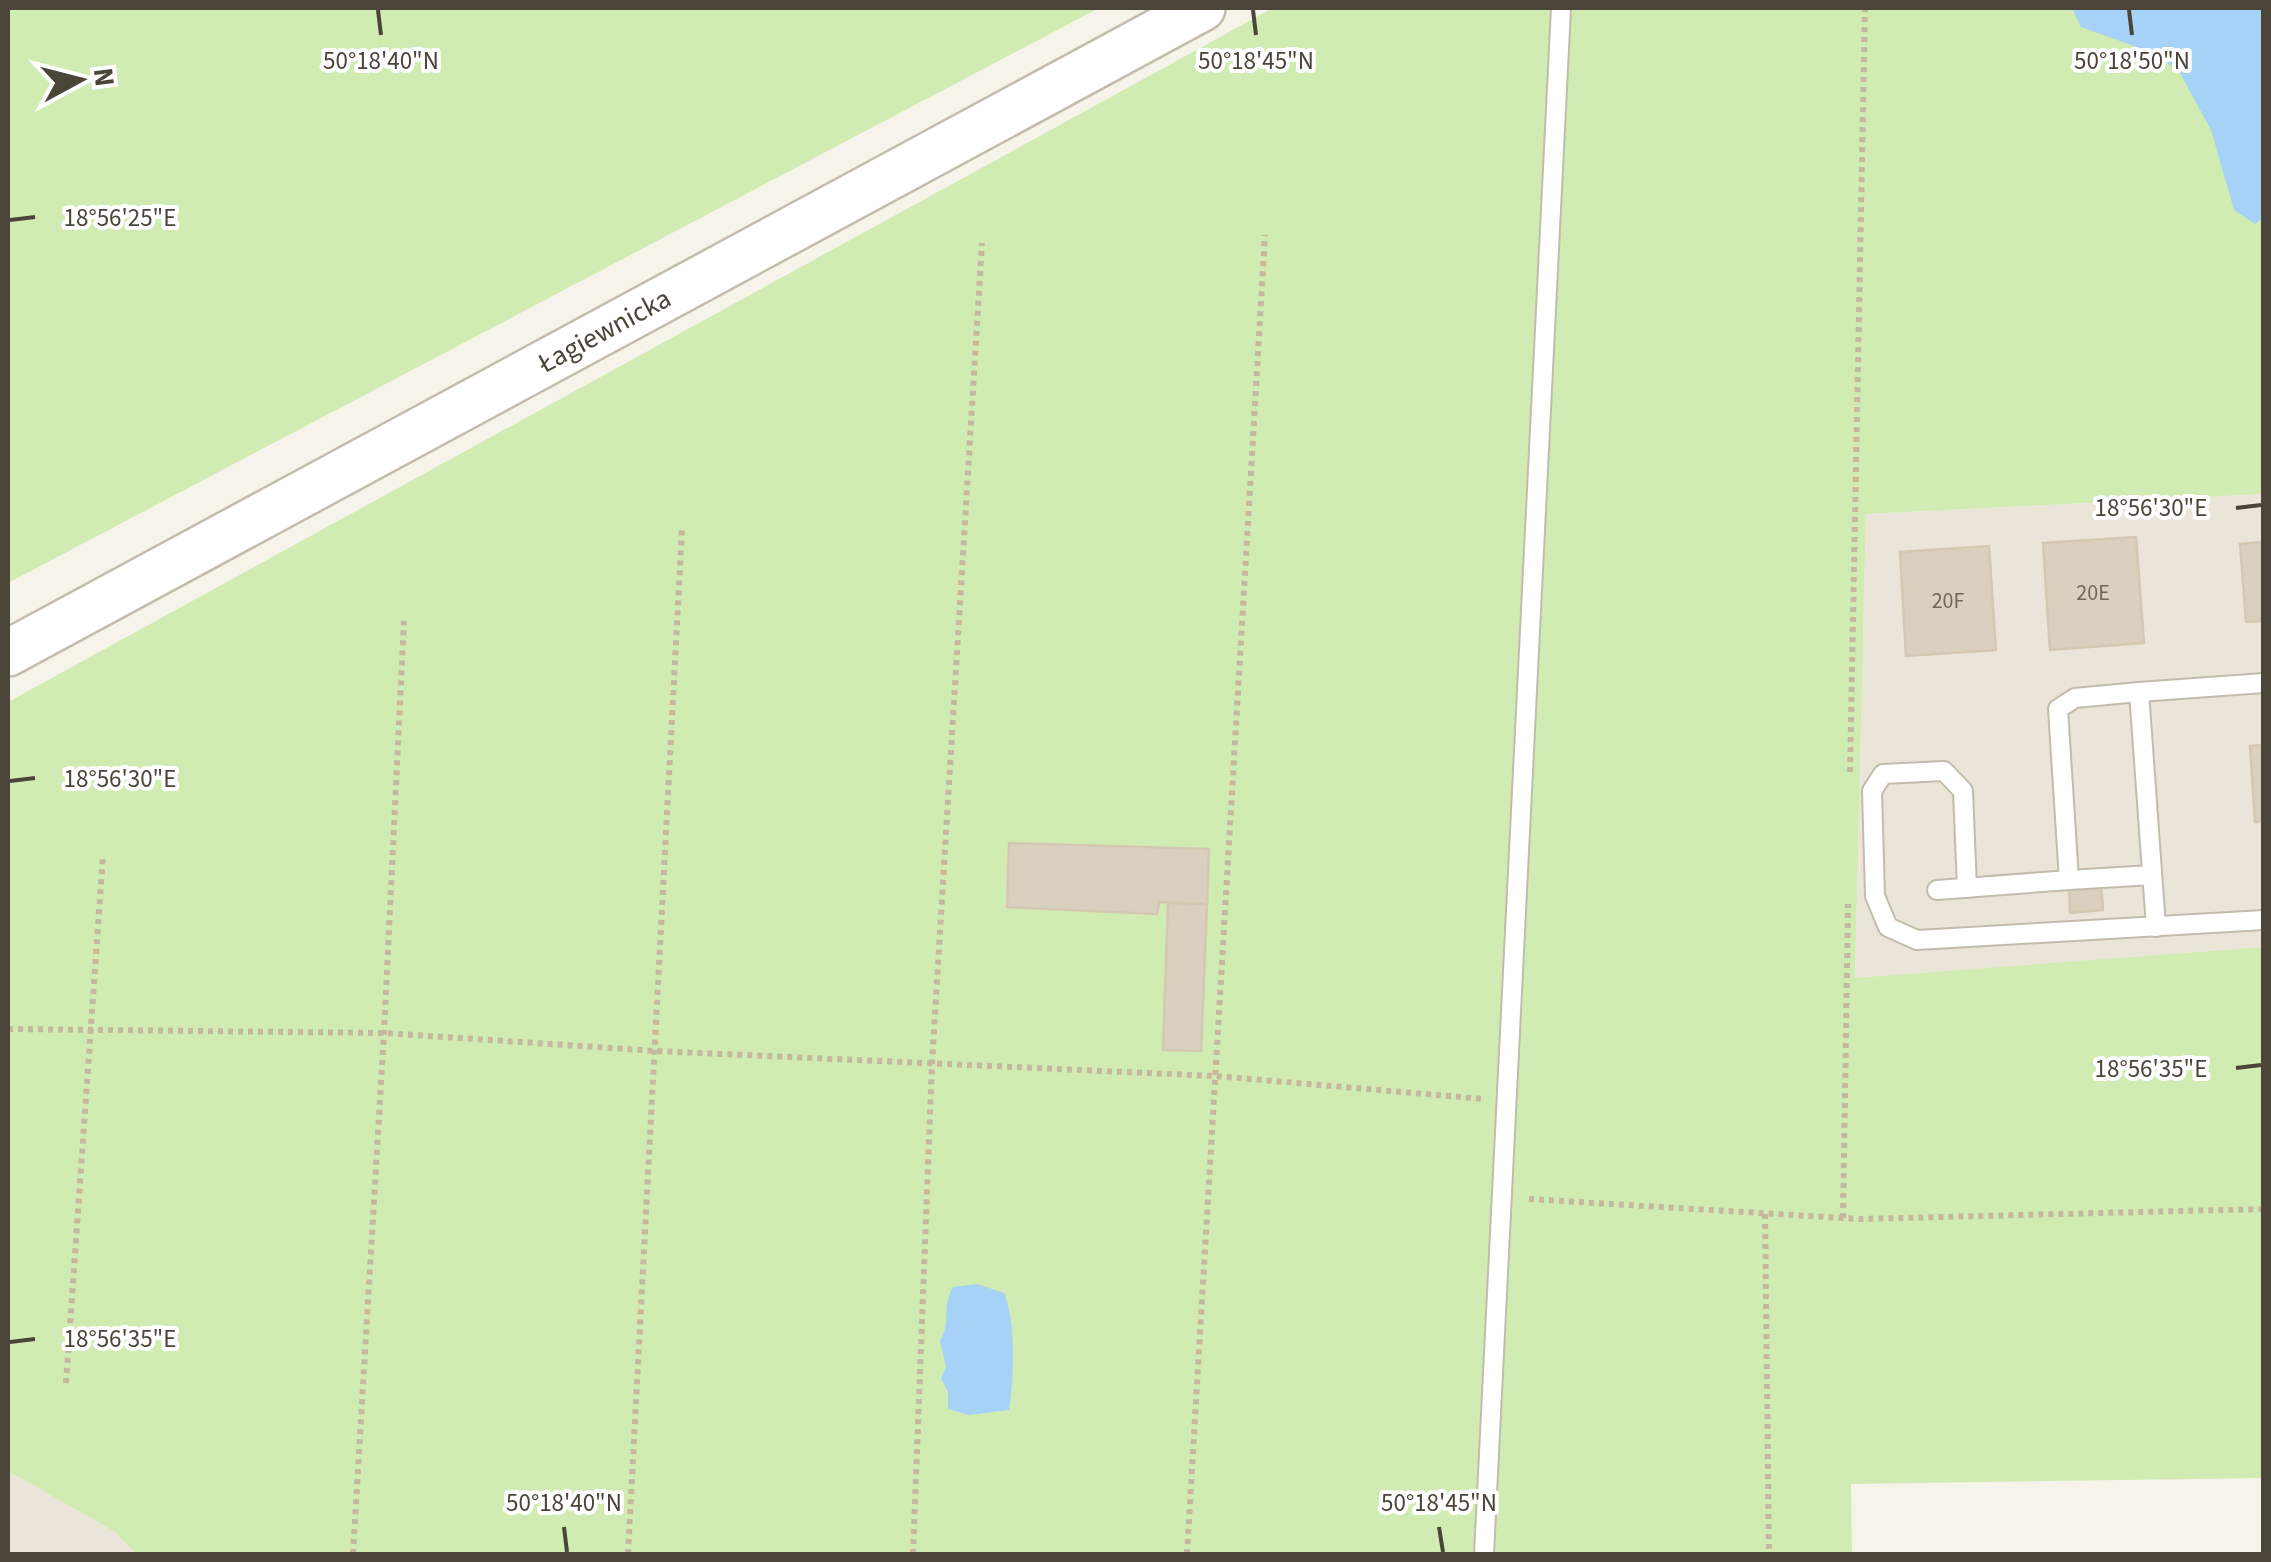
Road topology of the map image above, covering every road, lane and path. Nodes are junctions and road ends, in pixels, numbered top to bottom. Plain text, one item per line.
1 (1202, 8) edge
2 (1562, 8) edge
3 (1865, 8) edge
4 (1265, 235) dead end
5 (982, 244) dead end
6 (682, 530) dead end
7 (404, 621) dead end
8 (8, 652) edge
9 (2264, 683) edge
10 (2140, 692) junction
11 (1850, 787) dead end
12 (103, 855) dead end
13 (2152, 875) junction
14 (2069, 880) junction
15 (1848, 885) dead end
16 (1968, 888) junction
17 (1937, 890) dead end
18 (2264, 920) edge
19 (2156, 927) junction
20 (8, 1028) edge
21 (90, 1030) junction
22 (384, 1033) junction
23 (656, 1051) junction
24 (932, 1064) junction
25 (1214, 1076) junction
26 (1505, 1100) junction
27 (1502, 1197) junction
28 (2264, 1209) edge
29 (1765, 1214) junction
30 (1843, 1218) junction
31 (66, 1384) dead end
32 (352, 1554) edge
33 (628, 1554) edge
34 (913, 1554) edge
35 (1188, 1554) edge
36 (1484, 1554) edge
37 (1769, 1554) edge

1 - 8 street, Łagiewnicka
2 - 26 lane
3 - 11 path
4 - 25 path
5 - 24 path
6 - 23 path
7 - 22 path
9 - 10 lane
10 - 13 lane
10 - 14 lane
12 - 21 path
13 - 14 lane
13 - 19 lane
14 - 16 lane
15 - 30 path
16 - 17 lane
16 - 19 lane
18 - 19 lane
20 - 21 path
21 - 22 path
21 - 31 path
22 - 23 path
22 - 32 path
23 - 24 path
23 - 33 path
24 - 25 path
24 - 34 path
25 - 26 path
25 - 35 path
26 - 27 lane
27 - 29 path
27 - 36 lane
28 - 30 path
29 - 30 path
29 - 37 path

